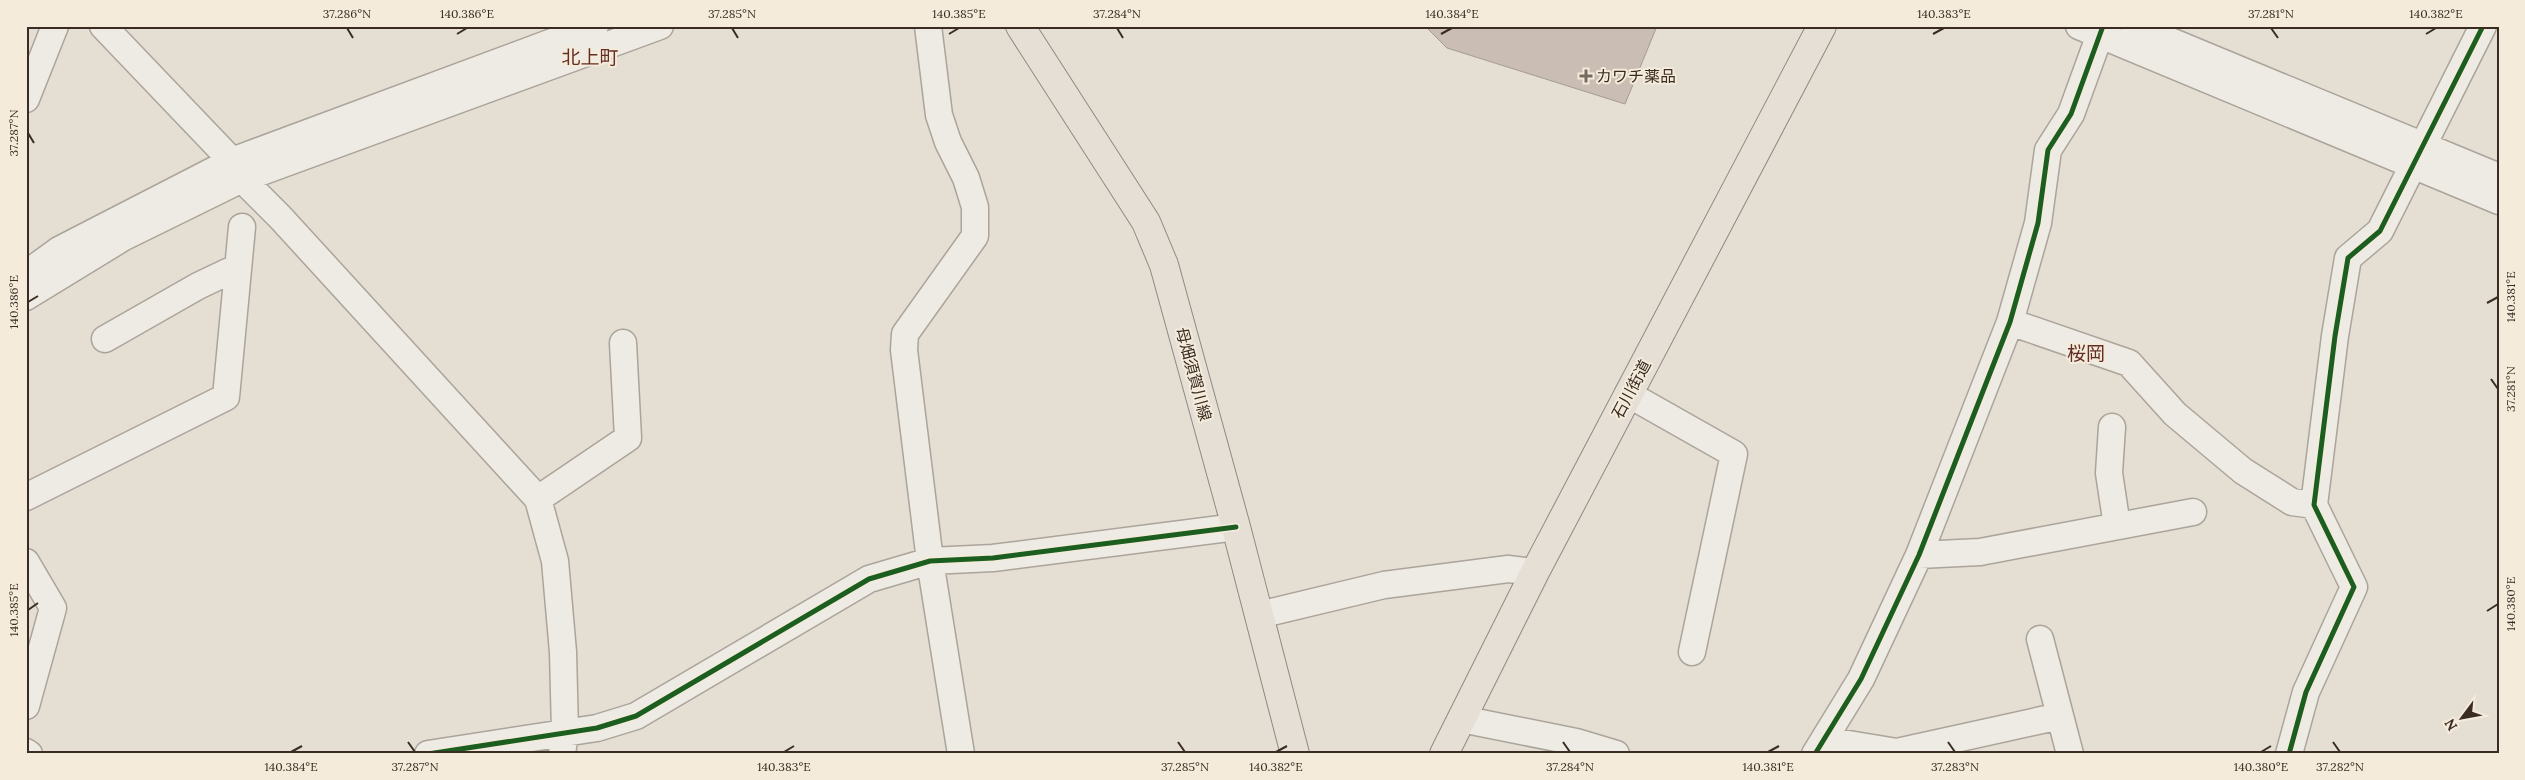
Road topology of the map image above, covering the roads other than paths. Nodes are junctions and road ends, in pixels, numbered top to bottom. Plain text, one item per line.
1 (55, 26) edge
2 (103, 26) edge
3 (595, 26) edge
4 (660, 26) edge
5 (928, 26) edge
6 (1020, 26) edge
7 (1822, 26) edge
8 (2134, 26) edge
9 (2481, 27) edge
10 (2094, 29) edge
11 (26, 100) edge
12 (2418, 154) junction
13 (237, 170) junction
14 (2499, 177) edge
15 (2499, 201) edge
16 (242, 227) dead end
17 (238, 267) junction
18 (26, 274) edge
19 (26, 297) edge
20 (2010, 322) junction
21 (105, 339) dead end
22 (623, 343) dead end
23 (1628, 394) junction
24 (2112, 427) dead end
25 (26, 497) edge
26 (538, 499) junction
27 (2314, 505) junction
28 (2193, 512) dead end
29 (2116, 526) junction
30 (1236, 527) junction
31 (1919, 555) junction
32 (930, 561) junction
33 (26, 562) edge
34 (1536, 572) junction
35 (1259, 615) junction
36 (2040, 639) dead end
37 (1692, 652) dead end
38 (26, 706) edge
39 (2060, 716) junction
40 (1461, 720) junction
41 (563, 743) edge
42 (1820, 747) edge
43 (1578, 748) edge
44 (428, 754) edge
45 (961, 754) edge
46 (1295, 754) edge
47 (1444, 754) edge
48 (1616, 754) edge
49 (2070, 754) edge
50 (2289, 754) edge

1 - 11 street
2 - 13 street
3 - 13 street
4 - 13 street
5 - 32 street
6 - 30 main road, 母畑須賀川線
7 - 23 main road, 石川街道
8 - 12 street
9 - 12 street
10 - 12 street
10 - 20 street
12 - 14 street
12 - 15 street
12 - 27 street
13 - 18 street
13 - 19 street
13 - 26 street
16 - 17 street
17 - 21 street
17 - 25 street
20 - 27 street
20 - 31 street
22 - 26 street
23 - 34 main road, 石川街道
23 - 37 street
24 - 29 street
26 - 41 street
27 - 50 street
28 - 29 street
29 - 31 street
30 - 32 street
30 - 35 main road, 母畑須賀川線
31 - 42 street
32 - 41 street
32 - 45 street
33 - 38 street
34 - 35 street
34 - 40 main road, 石川街道
35 - 46 main road, 母畑須賀川線
36 - 39 street
39 - 42 street
39 - 49 street
40 - 43 street
40 - 47 main road, 石川街道
41 - 44 street
43 - 48 street

